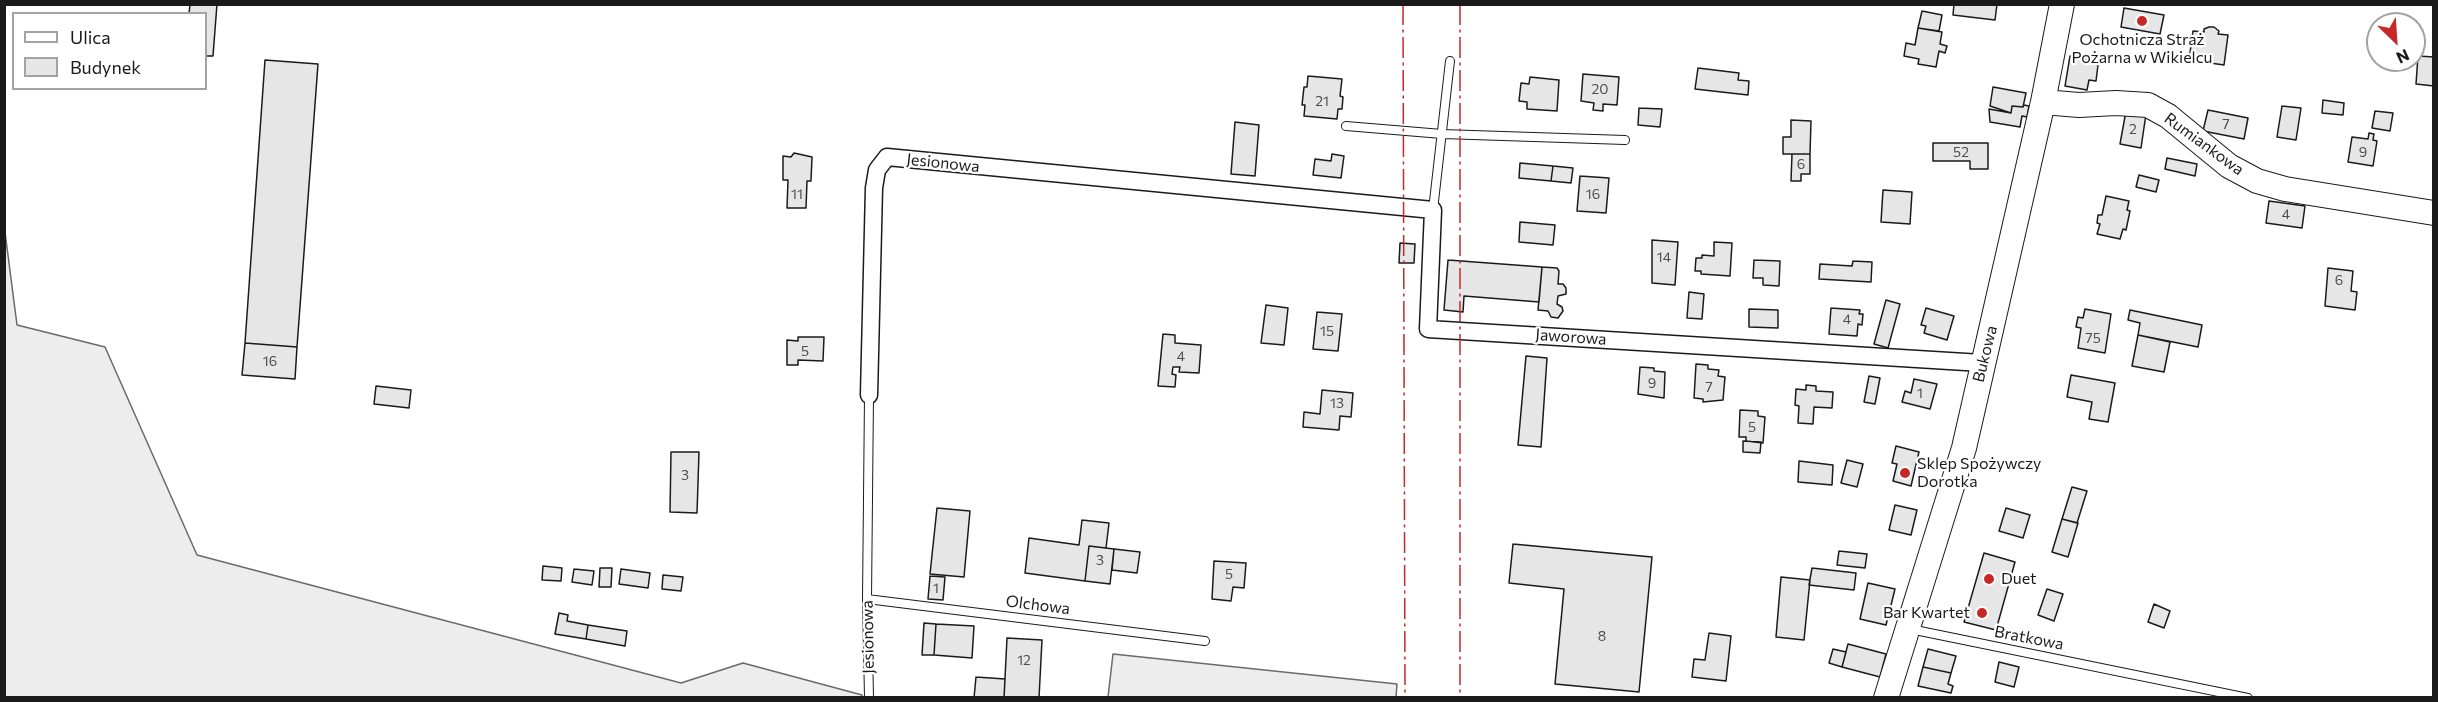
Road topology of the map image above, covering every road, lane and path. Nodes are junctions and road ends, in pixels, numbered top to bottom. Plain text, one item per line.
1 (2062, 4) edge
2 (1450, 61) dead end
3 (2043, 102) junction
4 (1346, 126) dead end
5 (1442, 134) junction
6 (1625, 140) dead end
7 (1433, 210) junction
8 (2433, 213) edge
9 (1982, 363) junction
10 (869, 395) joint
11 (867, 599) junction
12 (1908, 629) junction
13 (1205, 641) dead end
14 (869, 698) edge
15 (1886, 698) edge
16 (2248, 698) edge

1 - 3 street, Bukowa
2 - 5 lane, Jaworowa
3 - 8 street, Rumiankowa
3 - 9 street, Bukowa
4 - 5 lane
5 - 6 lane
5 - 7 lane, Jaworowa
7 - 9 street, Jaworowa
7 - 10 street, Jesionowa
9 - 12 street, Bukowa
10 - 11 lane, Jesionowa
11 - 13 lane, Olchowa
11 - 14 lane, Jesionowa
12 - 15 street, Bukowa
12 - 16 lane, Bratkowa

